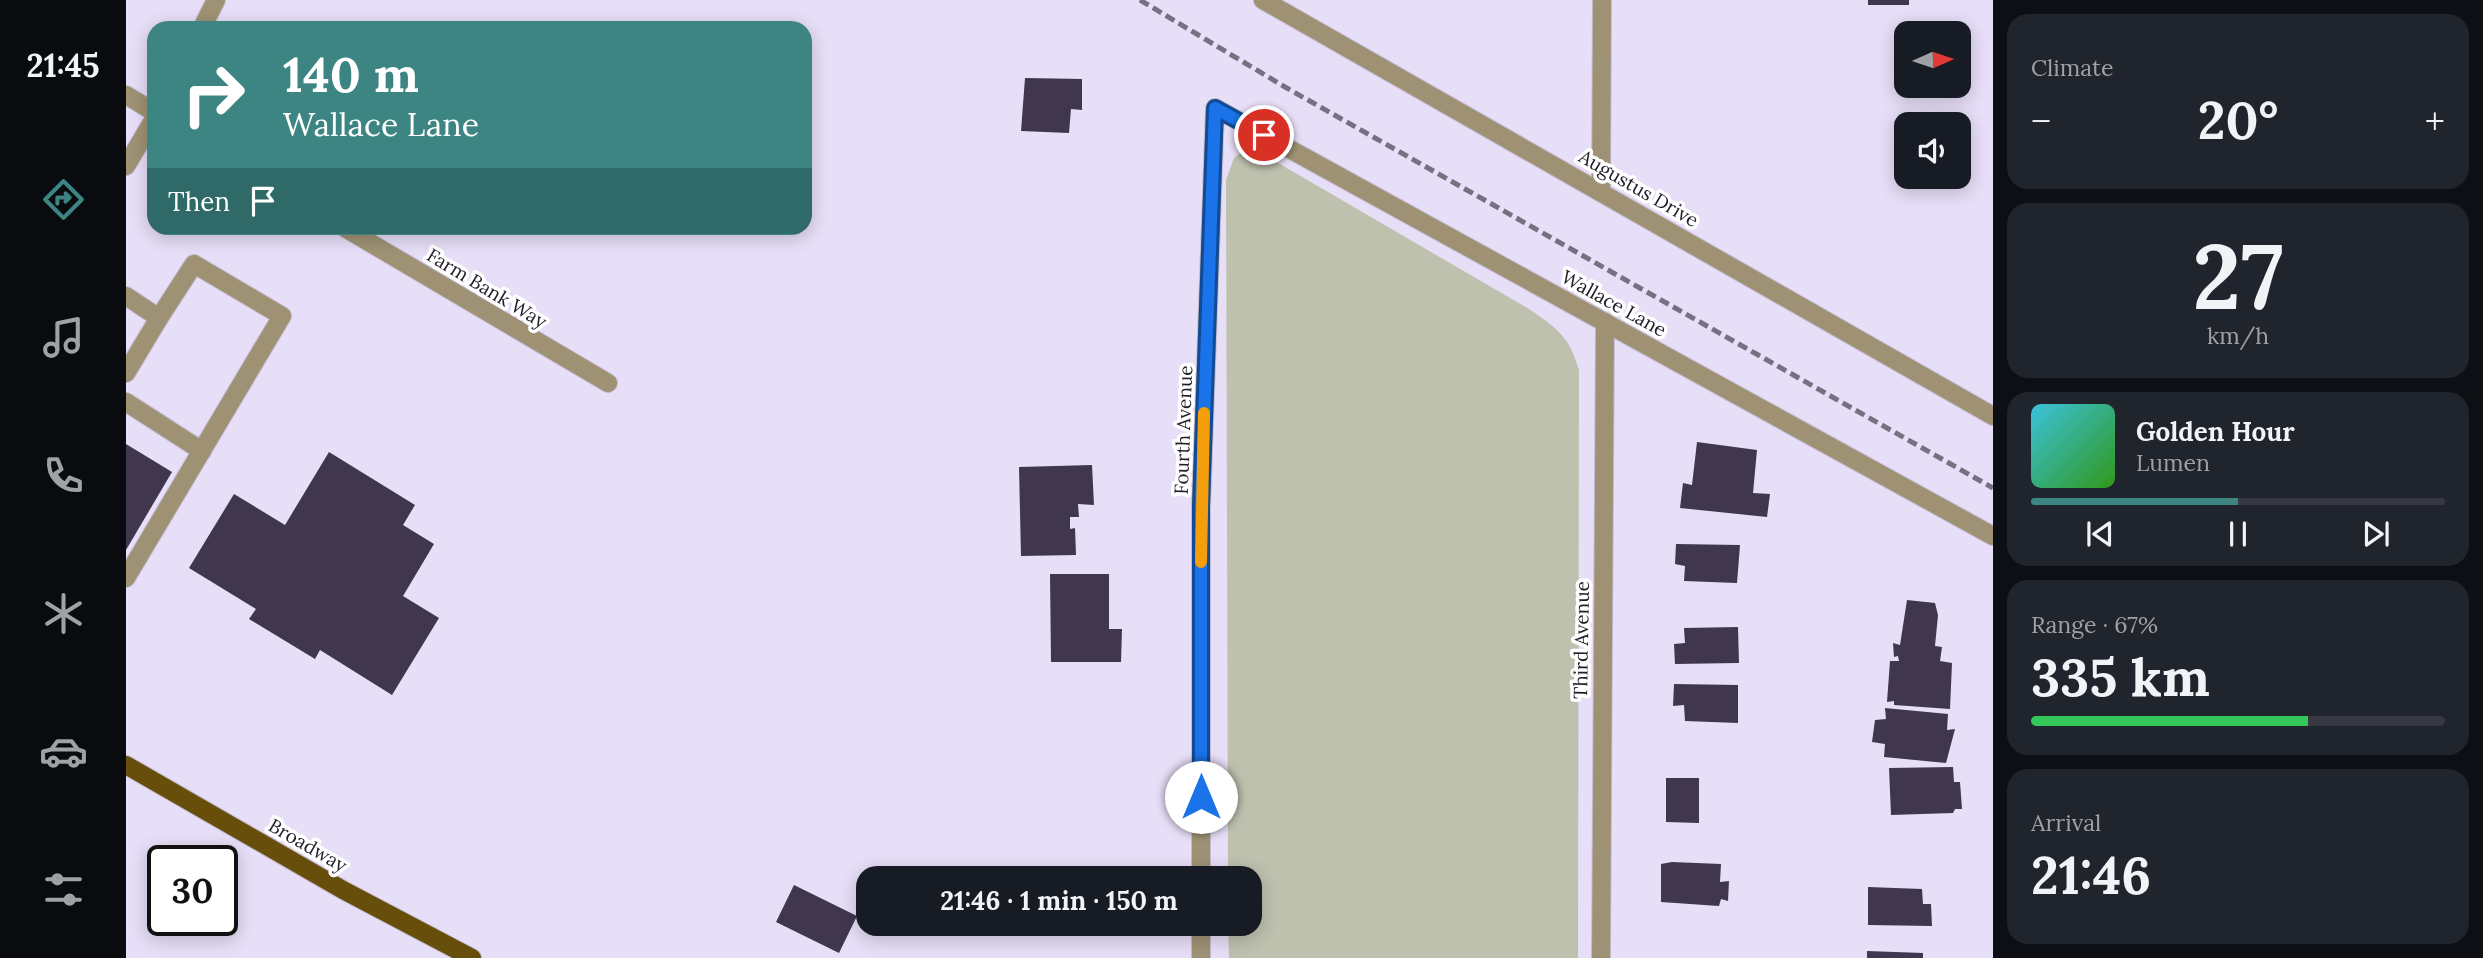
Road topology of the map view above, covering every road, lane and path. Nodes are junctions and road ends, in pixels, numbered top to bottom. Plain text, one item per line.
1 (216, 0) edge
2 (1263, 0) edge
3 (1602, 0) edge
4 (206, 21) edge
5 (126, 95) edge
6 (147, 108) edge
7 (1215, 108) joint
8 (147, 131) edge
9 (126, 166) edge
10 (1601, 191) junction
11 (357, 235) edge
12 (126, 296) edge
13 (159, 318) junction
14 (1605, 322) junction
15 (126, 373) edge
16 (608, 383) dead end
17 (126, 402) edge
18 (1993, 416) edge
19 (202, 451) junction
20 (1993, 536) edge
21 (126, 578) edge
22 (126, 765) edge
23 (1201, 866) edge
24 (1201, 936) edge
25 (472, 958) edge
26 (1201, 958) edge
27 (1601, 958) edge

1 - 4 street
2 - 10 street, Augustus Drive
3 - 10 street
5 - 6 street
7 - 14 street, Wallace Lane
7 - 23 street, Fourth Avenue
8 - 9 street
10 - 18 street, Augustus Drive
11 - 16 street, Farm Bank Way
12 - 13 street
13 - 15 street
13 - 19 street
14 - 20 street, Wallace Lane
14 - 27 street, Third Avenue
17 - 19 street
19 - 21 street
22 - 25 main road, Broadway
24 - 26 street

